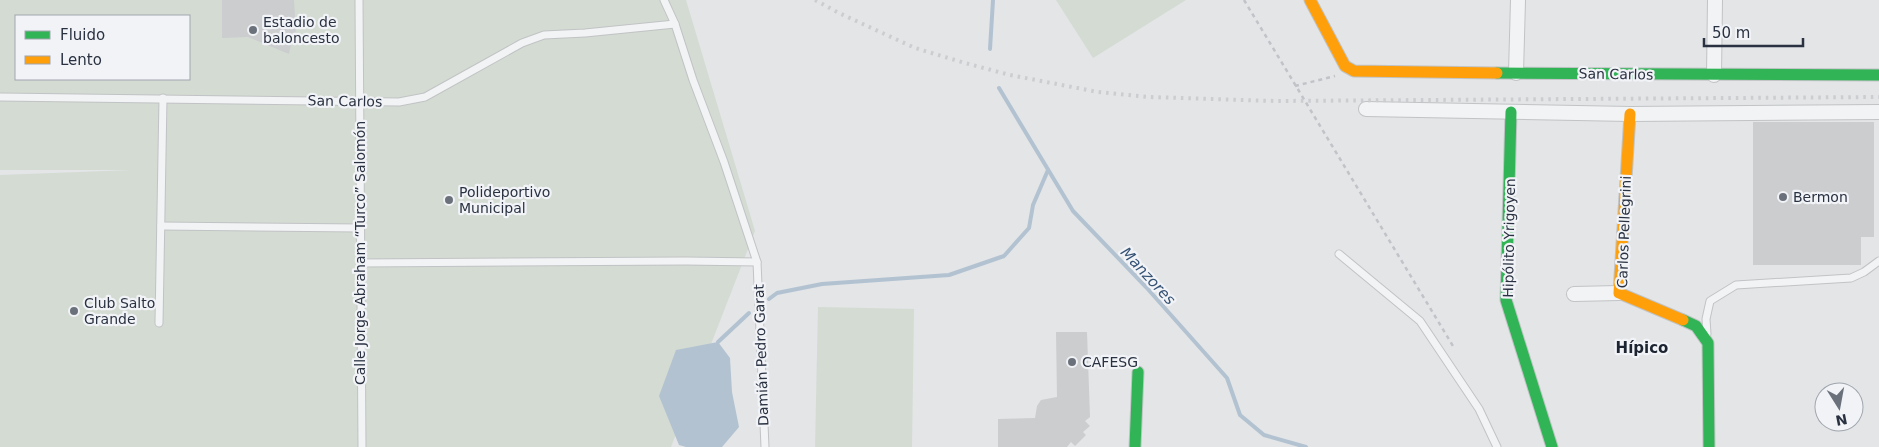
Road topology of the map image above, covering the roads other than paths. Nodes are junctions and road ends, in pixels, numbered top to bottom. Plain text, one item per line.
1 (359, 0) edge
2 (664, 0) edge
3 (1310, 0) edge
4 (1518, 0) edge
5 (1715, 0) edge
6 (674, 24) junction
7 (1516, 73) junction
8 (1714, 75) junction
9 (1879, 75) edge
10 (0, 96) edge
11 (163, 98) junction
12 (360, 100) junction
13 (1366, 109) dead end
14 (1512, 112) junction
15 (1879, 112) edge
16 (1630, 114) junction
17 (161, 226) junction
18 (360, 228) junction
19 (1339, 254) dead end
20 (1879, 261) edge
21 (757, 262) junction
22 (360, 263) junction
23 (1619, 293) junction
24 (1574, 294) dead end
25 (159, 323) dead end
26 (1708, 343) junction
27 (1138, 372) dead end
28 (362, 447) edge
29 (765, 447) edge
30 (1135, 447) edge
31 (1498, 447) edge
32 (1552, 447) edge
33 (1709, 447) edge

1 - 12 lane, Calle Jorge Abraham “Turco” Salomón
2 - 6 lane, Damián Pedro Garat
3 - 7 street, San Carlos
4 - 7 street
5 - 8 street
6 - 12 lane, San Carlos
6 - 21 lane, Damián Pedro Garat
7 - 8 street, San Carlos
8 - 9 street, San Carlos
10 - 11 lane, San Carlos
11 - 12 lane, San Carlos
11 - 17 lane
12 - 18 lane, Calle Jorge Abraham “Turco” Salomón
13 - 14 street
14 - 16 street
14 - 32 street, Hipólito Yrigoyen
15 - 16 street
16 - 23 street, Carlos Pellegrini
17 - 18 lane
17 - 25 lane
18 - 22 lane, Calle Jorge Abraham “Turco” Salomón
19 - 31 lane
20 - 26 lane
21 - 22 lane
21 - 29 lane, Damián Pedro Garat
22 - 28 lane, Calle Jorge Abraham “Turco” Salomón
23 - 24 street
23 - 26 street, Carlos Pellegrini
26 - 33 street
27 - 30 street

